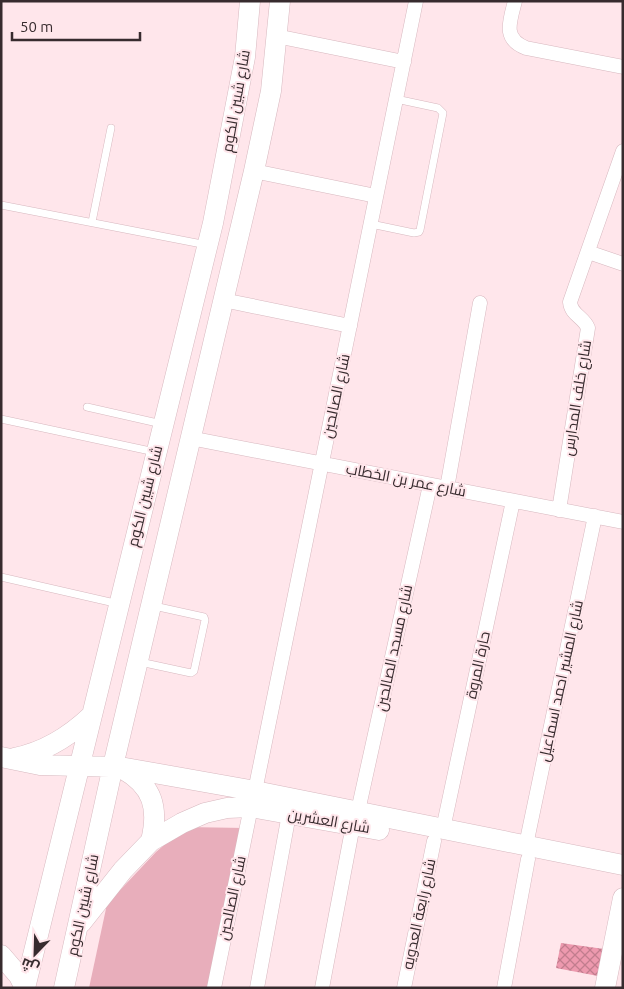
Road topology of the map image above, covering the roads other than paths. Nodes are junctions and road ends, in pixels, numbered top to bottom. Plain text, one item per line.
1 (250, 1) edge
2 (280, 1) edge
3 (416, 1) edge
4 (514, 1) edge
5 (276, 36) junction
6 (404, 62) junction
7 (623, 66) edge
8 (396, 99) junction
9 (111, 128) dead end
10 (623, 151) edge
11 (254, 171) junction
12 (619, 175) edge
13 (376, 196) junction
14 (1, 205) edge
15 (92, 222) junction
16 (371, 224) junction
17 (208, 245) junction
18 (588, 252) junction
19 (623, 264) edge
20 (223, 300) junction
21 (480, 303) dead end
22 (350, 326) junction
23 (88, 407) dead end
24 (1, 419) edge
25 (162, 424) junction
26 (190, 438) junction
27 (155, 453) junction
28 (322, 464) junction
29 (430, 485) junction
30 (447, 488) junction
31 (514, 501) junction
32 (559, 510) junction
33 (595, 516) junction
34 (623, 522) edge
35 (1, 577) edge
36 (119, 604) junction
37 (150, 605) junction
38 (137, 662) junction
39 (92, 715) junction
40 (6, 758) edge
41 (80, 765) junction
42 (116, 766) junction
43 (253, 799) junction
44 (289, 814) junction
45 (355, 818) junction
46 (439, 835) junction
47 (151, 840) junction
48 (527, 852) junction
49 (623, 865) edge
50 (623, 878) edge
51 (623, 898) edge
52 (78, 927) junction
53 (1, 955) edge
54 (25, 988) edge
55 (64, 988) edge
56 (214, 988) edge
57 (257, 988) edge
58 (322, 988) edge
59 (404, 988) edge
60 (504, 988) edge
61 (605, 988) edge

1 - 17 street, شارع شبين الكوم
2 - 5 street, شارع شبين الكوم
3 - 6 street, شارع الصالحين
4 - 7 street
5 - 6 street
5 - 11 street, شارع شبين الكوم
6 - 8 street, شارع الصالحين
8 - 13 street, شارع الصالحين
8 - 16 lane
9 - 15 lane
10 - 12 street, شارع خلف المدارس
11 - 13 street
11 - 20 street, شارع شبين الكوم
12 - 18 street, شارع خلف المدارس
13 - 16 street, شارع الصالحين
14 - 15 lane
15 - 17 lane
16 - 22 street, شارع الصالحين
17 - 25 street, شارع شبين الكوم
18 - 19 street
18 - 32 street, شارع خلف المدارس
20 - 22 street
20 - 26 street, شارع شبين الكوم
21 - 30 street
22 - 28 street, شارع الصالحين
23 - 25 lane
24 - 27 lane
25 - 27 street, شارع شبين الكوم
26 - 28 street, شارع عمر بن الخطاب
26 - 37 street, شارع شبين الكوم
27 - 36 street, شارع شبين الكوم
28 - 29 street, شارع عمر بن الخطاب
28 - 43 street, شارع الصالحين
29 - 30 street, شارع عمر بن الخطاب
29 - 45 street, شارع مسجد الصالحين
30 - 31 street, شارع عمر بن الخطاب
31 - 32 street, شارع عمر بن الخطاب
31 - 46 street, حارة المروة
32 - 33 street, شارع عمر بن الخطاب
33 - 34 street, شارع عمر بن الخطاب
33 - 48 street, شارع المشير احمد اسماعيل
35 - 36 lane
36 - 39 street, شارع شبين الكوم
37 - 38 street, شارع شبين الكوم
37 - 38 lane
38 - 42 street, شارع شبين الكوم
39 - 40 street
39 - 41 street, شارع شبين الكوم
40 - 41 street, شارع العشرين
41 - 42 street, شارع العشرين
41 - 54 street, شارع شبين الكوم
42 - 43 street, شارع العشرين
42 - 47 street
42 - 52 street, شارع شبين الكوم
43 - 44 street, شارع العشرين
43 - 45 street, شارع العشرين
43 - 47 street, شارع العشرين
43 - 56 street, شارع الصالحين
44 - 45 street, شارع العشرين
44 - 57 street
45 - 46 street, شارع العشرين
45 - 58 street, شارع مسجد الصالحين
46 - 48 street, شارع العشرين
46 - 59 street, شارع رابعة العدويه
47 - 52 street, شارع العشرين
48 - 49 street, شارع العشرين
48 - 50 street, شارع العشرين
48 - 60 street, شارع المشير احمد اسماعيل
51 - 61 street
52 - 55 street, شارع شبين الكوم
53 - 54 street

